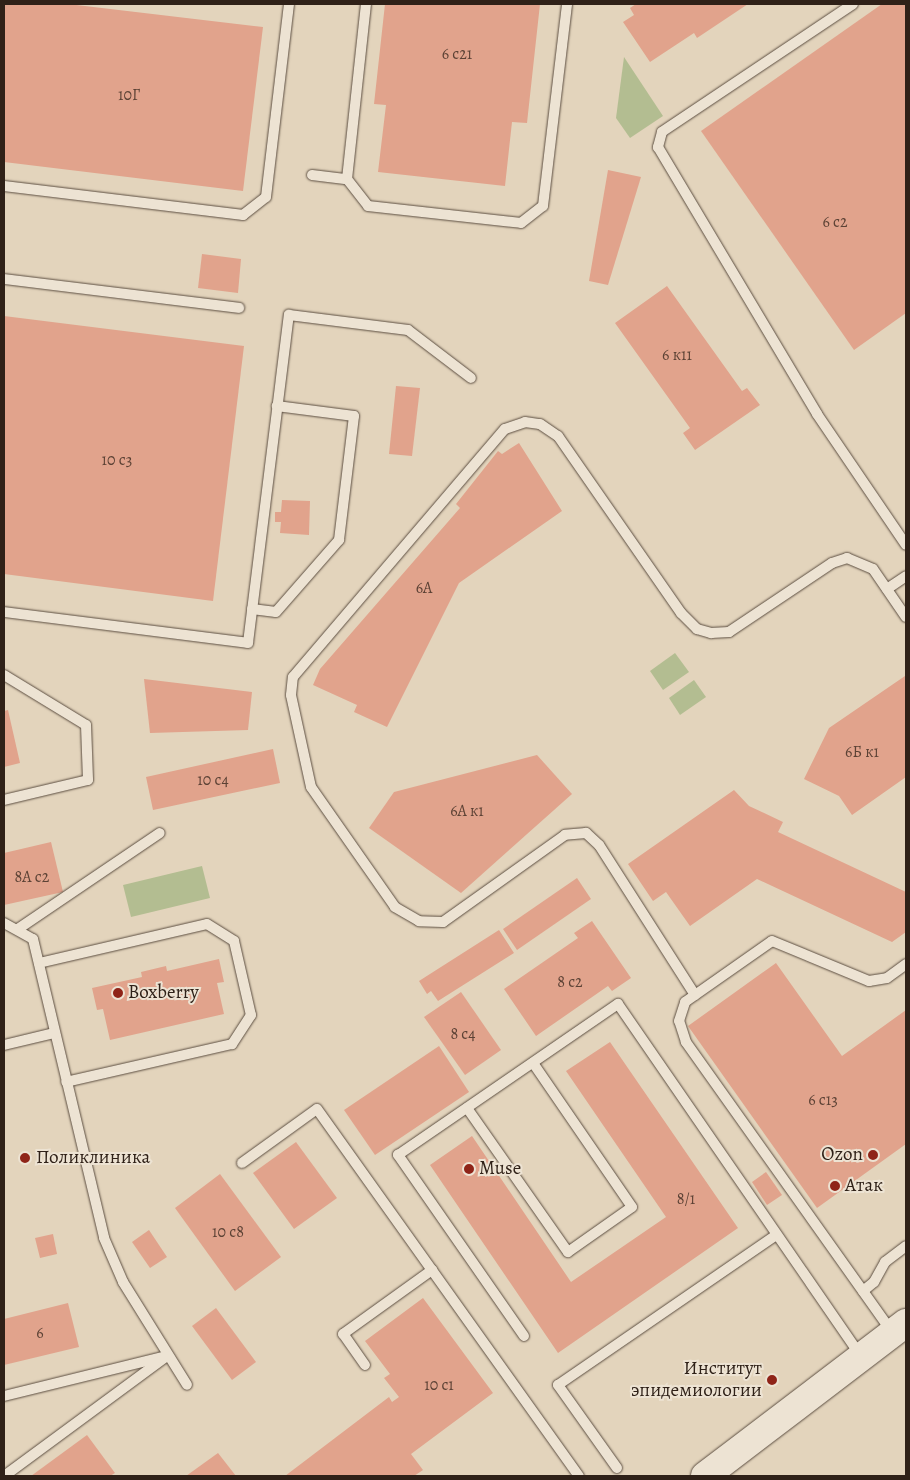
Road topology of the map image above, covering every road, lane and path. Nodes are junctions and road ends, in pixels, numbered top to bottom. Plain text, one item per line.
1 (289, 4) edge
2 (366, 4) edge
3 (567, 4) edge
4 (853, 4) edge
5 (312, 175) dead end
6 (347, 179) junction
7 (4, 186) edge
8 (4, 279) edge
9 (239, 308) dead end
10 (471, 378) dead end
11 (277, 406) junction
12 (906, 544) edge
13 (906, 576) edge
14 (887, 589) junction
15 (252, 609) junction
16 (4, 612) edge
17 (906, 617) edge
18 (4, 675) edge
19 (4, 800) edge
20 (160, 833) dead end
21 (4, 923) edge
22 (18, 929) junction
23 (38, 963) junction
24 (906, 964) edge
25 (695, 995) junction
26 (54, 1033) junction
27 (4, 1045) edge
28 (533, 1063) junction
29 (66, 1082) junction
30 (467, 1108) junction
31 (242, 1163) dead end
32 (776, 1235) junction
33 (906, 1246) edge
34 (432, 1270) junction
35 (863, 1291) junction
36 (900, 1328) edge
37 (524, 1336) dead end
38 (167, 1356) junction
39 (861, 1357) junction
40 (365, 1365) dead end
41 (187, 1385) dead end
42 (4, 1396) edge
43 (617, 1468) dead end
44 (4, 1476) edge
45 (579, 1476) edge
46 (705, 1476) edge

1 - 7 lane
2 - 6 lane
3 - 6 lane
4 - 12 lane
5 - 6 lane
8 - 9 lane
10 - 11 lane
11 - 15 lane
11 - 15 lane
13 - 14 lane
14 - 17 lane
14 - 25 lane
15 - 16 lane
18 - 19 lane
20 - 22 lane
21 - 22 lane
22 - 23 lane
23 - 26 lane
23 - 29 lane
24 - 25 lane
25 - 35 lane
26 - 27 lane
26 - 29 lane
28 - 30 lane
28 - 30 lane
28 - 32 lane
29 - 38 lane
30 - 37 lane
31 - 34 lane
32 - 39 lane
32 - 43 lane
33 - 35 lane
34 - 40 lane
34 - 45 lane
35 - 36 lane
36 - 39 street
38 - 41 lane
38 - 42 lane
38 - 44 lane
39 - 46 street

